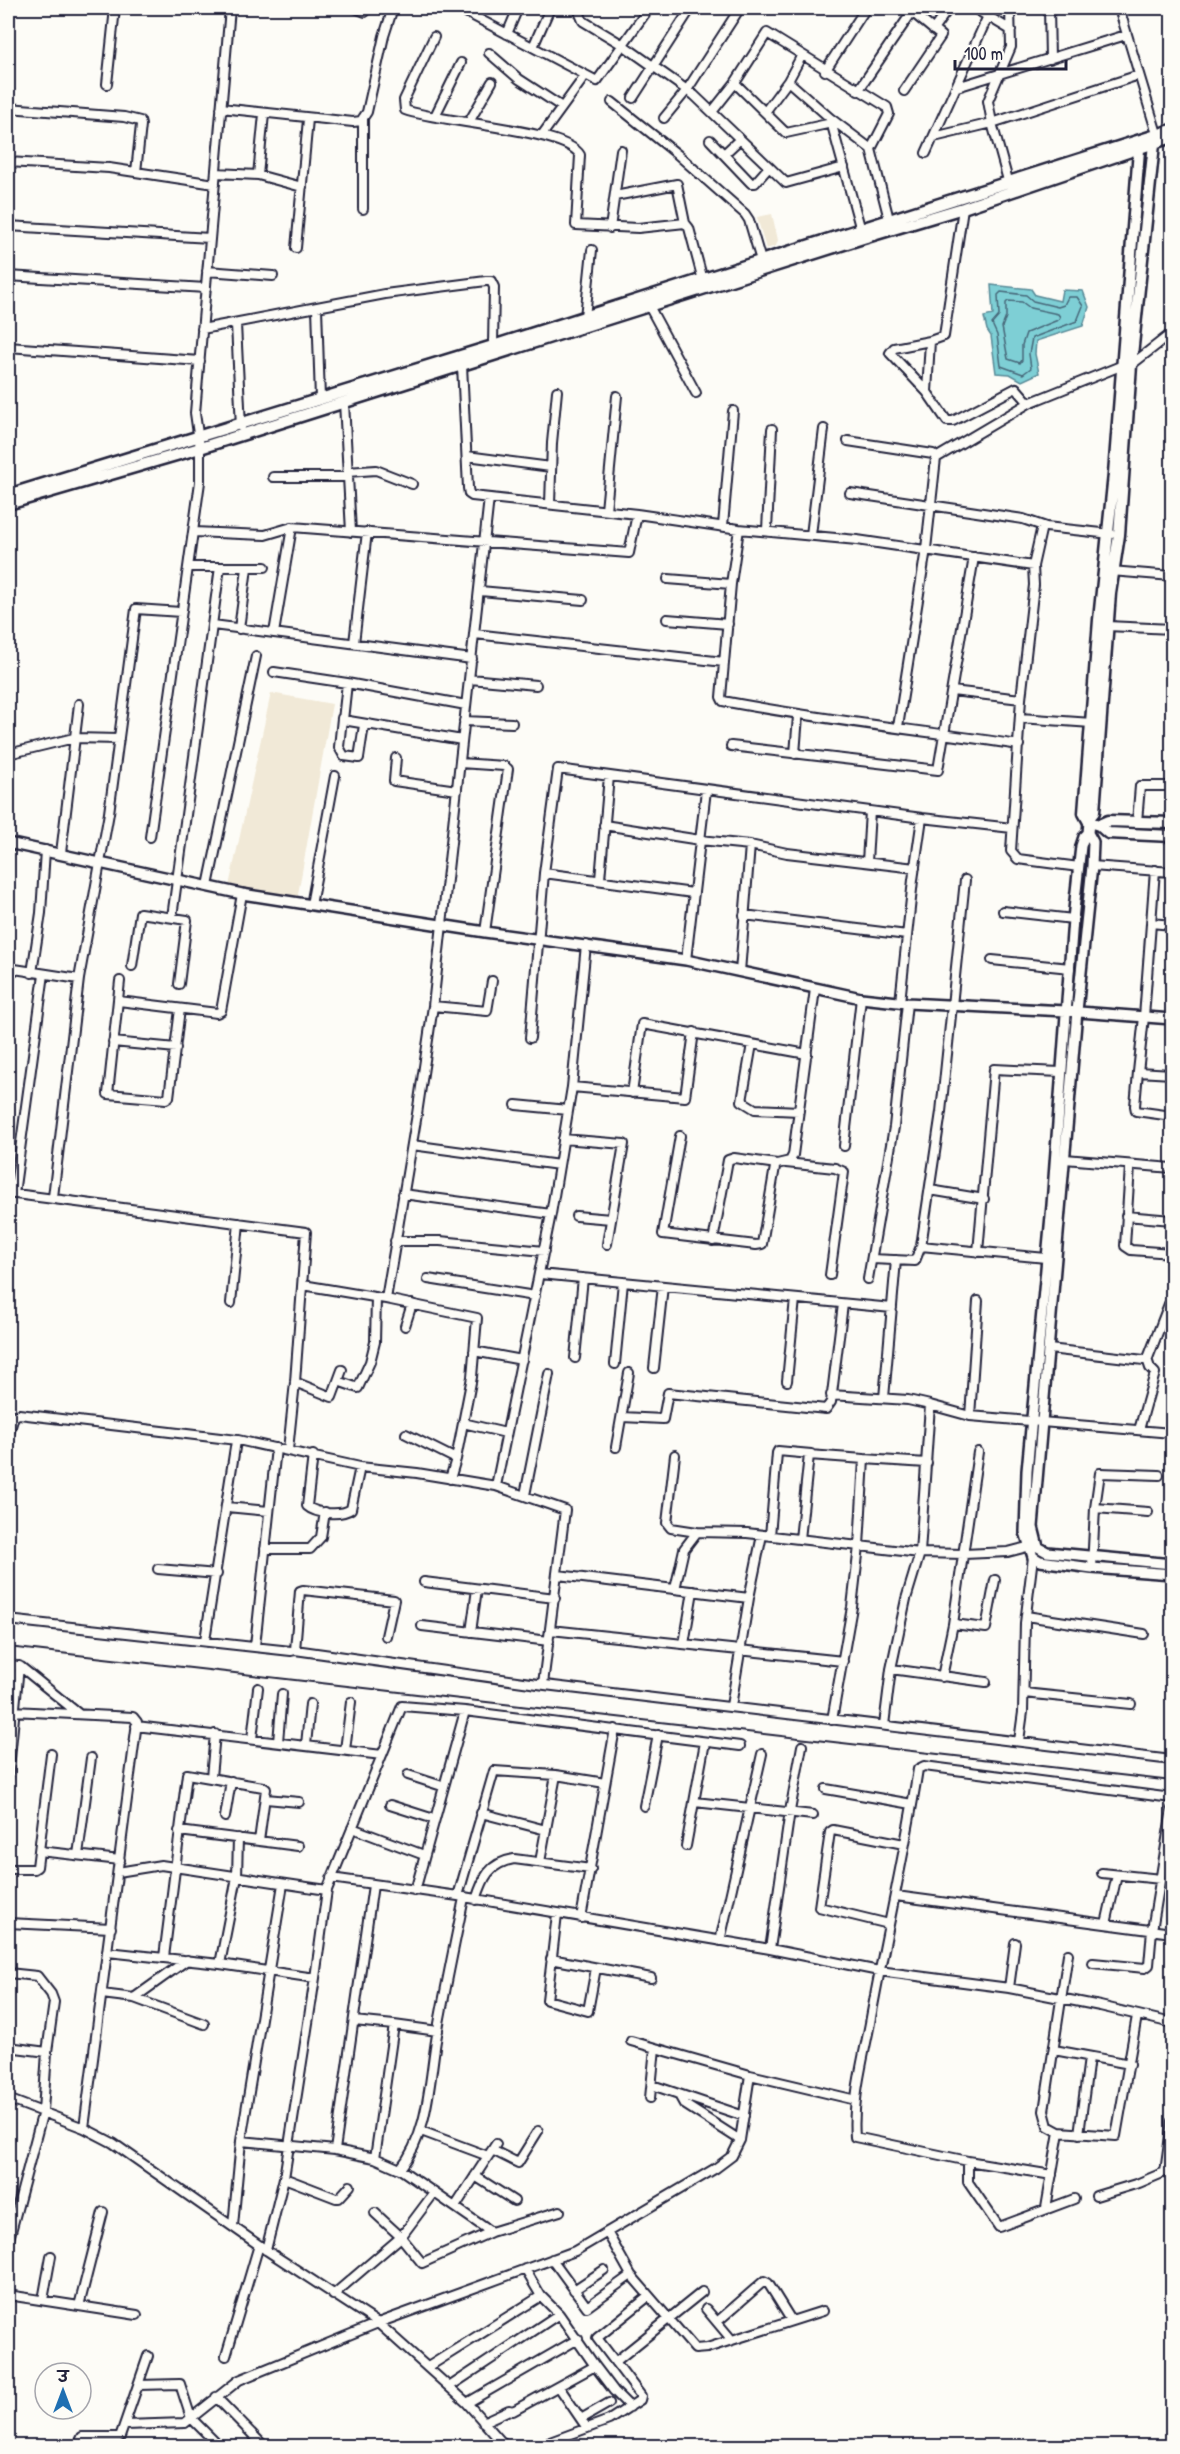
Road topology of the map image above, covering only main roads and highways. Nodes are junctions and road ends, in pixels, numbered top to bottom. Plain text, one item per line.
1 (1173, 130) edge
2 (1173, 137) edge
3 (1157, 140) junction
4 (1139, 150) junction
5 (1010, 188) junction
6 (891, 225) junction
7 (704, 283) junction
8 (1127, 365) junction
9 (241, 428) junction
10 (199, 442) junction
11 (8, 495) edge
12 (8, 504) edge
13 (1108, 571) junction
14 (1092, 822) junction
15 (1173, 823) edge
16 (1173, 836) edge

1 - 3 main road
2 - 3 main road
3 - 4 main road
3 - 5 main road
3 - 8 main road
4 - 5 main road
4 - 8 main road
5 - 6 main road
5 - 6 main road
6 - 7 main road
7 - 9 main road
7 - 9 main road
8 - 13 main road
8 - 13 main road
9 - 10 main road
10 - 11 main road
10 - 12 main road
13 - 14 main road
13 - 14 main road
14 - 15 main road
14 - 16 main road

